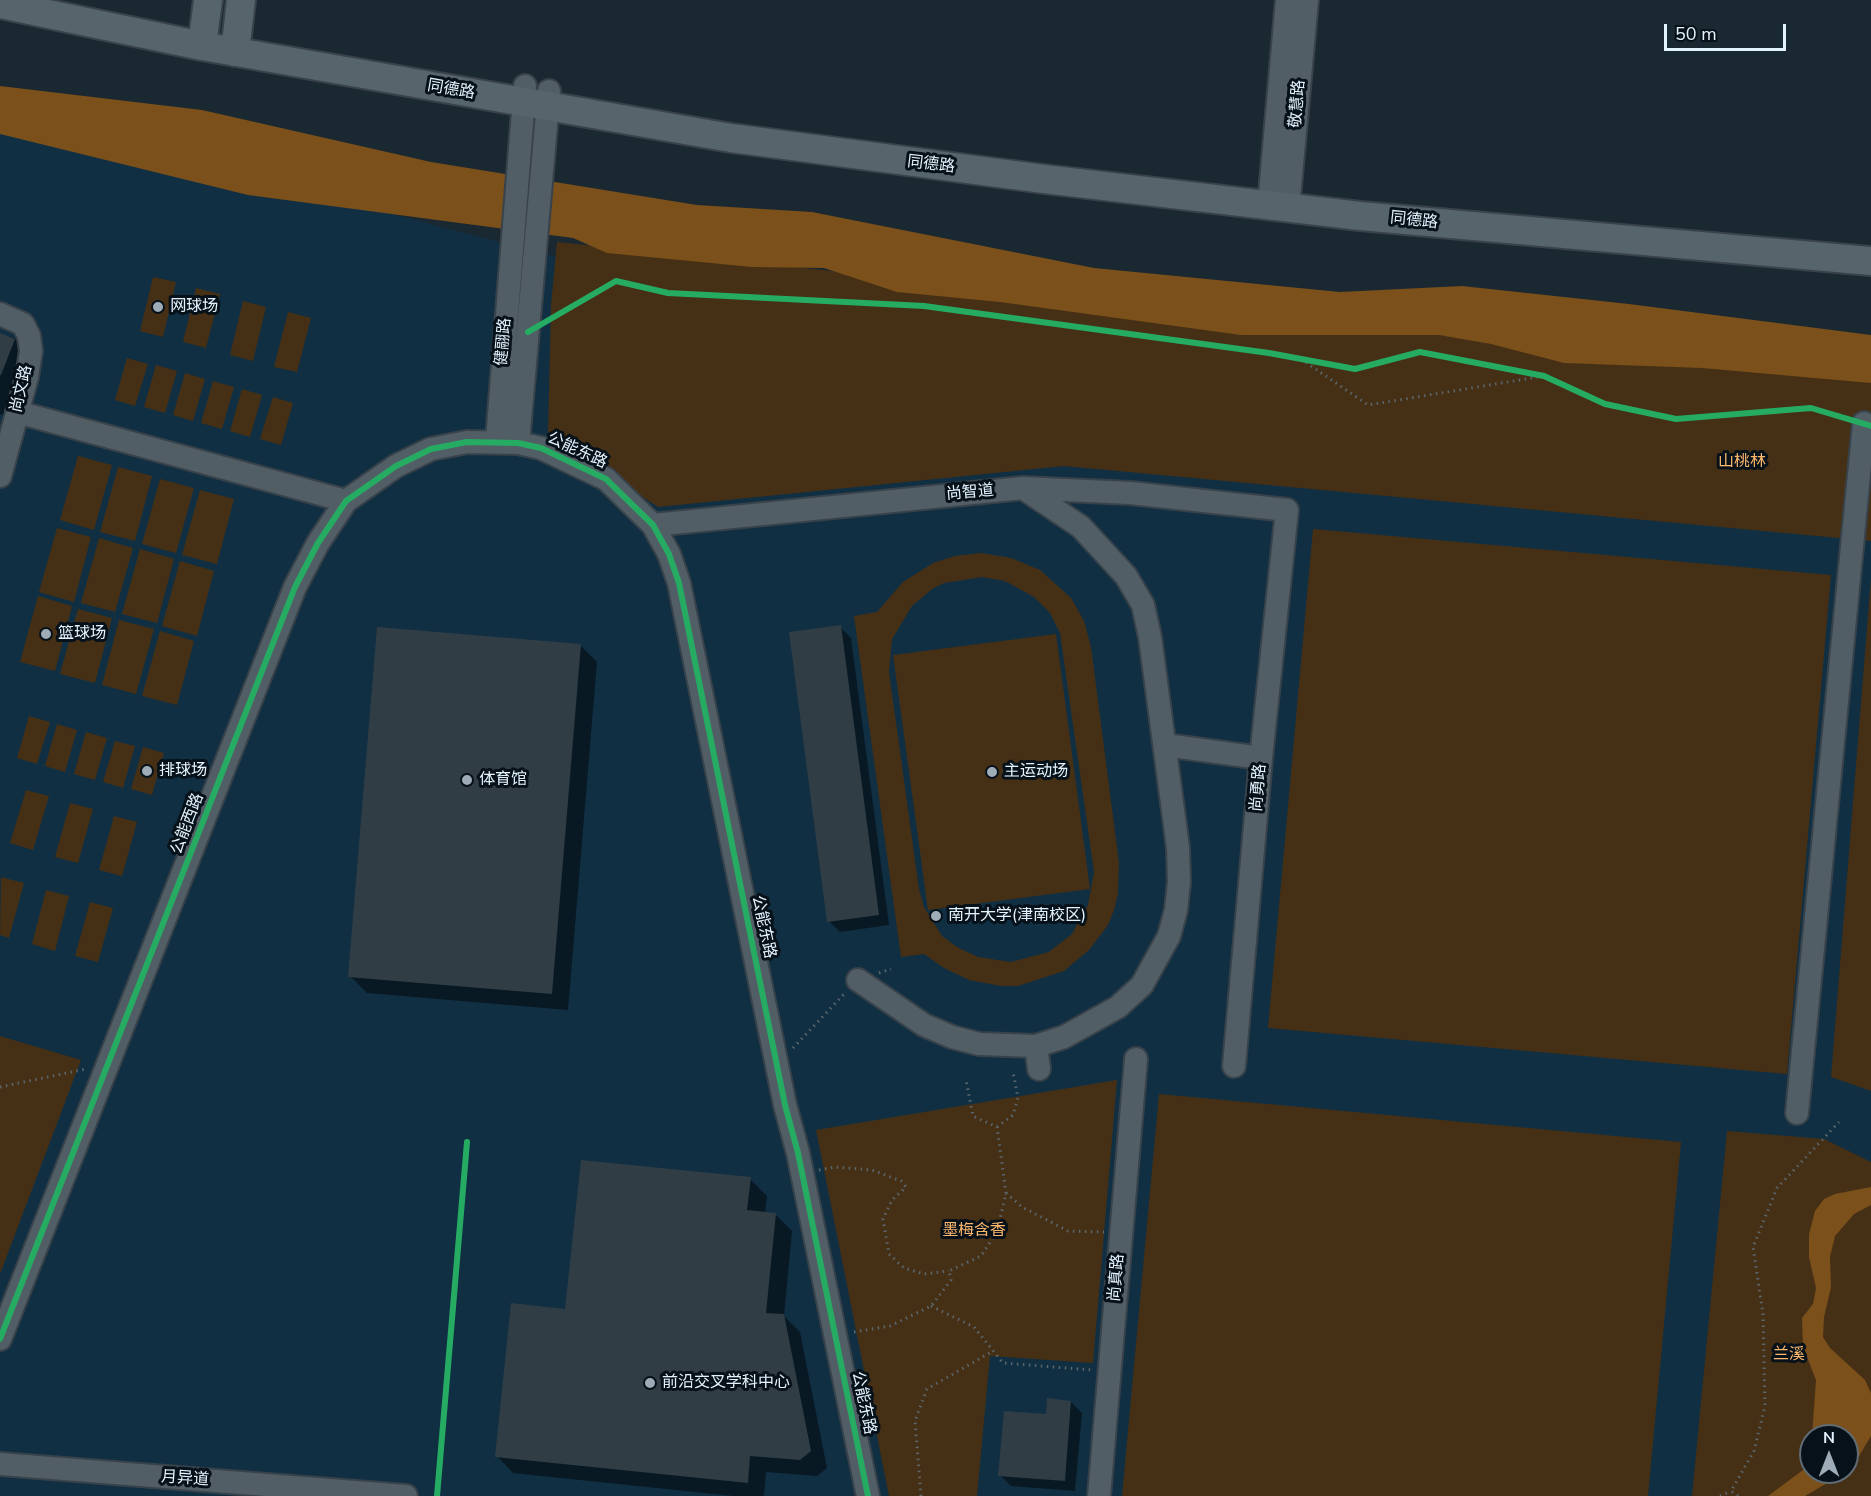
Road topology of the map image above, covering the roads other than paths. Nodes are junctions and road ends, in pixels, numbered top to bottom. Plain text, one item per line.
1 (57, 0) edge
2 (208, 0) edge
3 (241, 0) edge
4 (1287, 0) edge
5 (1306, 0) edge
6 (0, 4) edge
7 (204, 38) junction
8 (236, 44) junction
9 (536, 97) junction
10 (1280, 199) junction
11 (1871, 246) edge
12 (1871, 261) edge
13 (0, 314) edge
14 (17, 412) junction
15 (1864, 423) dead end
16 (508, 442) junction
17 (0, 476) edge
18 (1023, 488) junction
19 (346, 501) junction
20 (1287, 510) joint
21 (653, 525) junction
22 (1165, 745) junction
23 (1261, 758) junction
24 (858, 980) road end
25 (1036, 1046) junction
26 (1136, 1059) dead end
27 (1234, 1066) dead end
28 (1039, 1069) dead end
29 (1797, 1113) dead end
30 (0, 1339) edge
31 (0, 1464) edge
32 (406, 1496) edge
33 (868, 1496) edge
34 (1099, 1496) edge

1 - 7 main road, 同德路
2 - 7 main road
3 - 8 main road
4 - 10 street, 敬慧路
5 - 10 street, 敬慧路
6 - 7 main road, 同德路
7 - 8 main road, 同德路
8 - 9 main road, 同德路
9 - 10 main road, 同德路
9 - 16 street, 健翮路
9 - 16 street, 健翮路
10 - 11 main road, 同德路
10 - 12 main road, 同德路
13 - 14 street, 尚文路
14 - 17 street, 尚文路
14 - 19 street
15 - 29 street
16 - 19 street, 公能西路
16 - 21 street, 公能东路
18 - 20 street, 尚智道
18 - 21 street, 尚智道
18 - 22 street
19 - 30 street, 公能西路
20 - 23 street, 尚勇路
21 - 33 street, 公能东路
22 - 23 street
22 - 25 street
23 - 27 street, 尚勇路
24 - 25 street
25 - 28 street
26 - 34 street, 尚真路
31 - 32 street, 月异道

